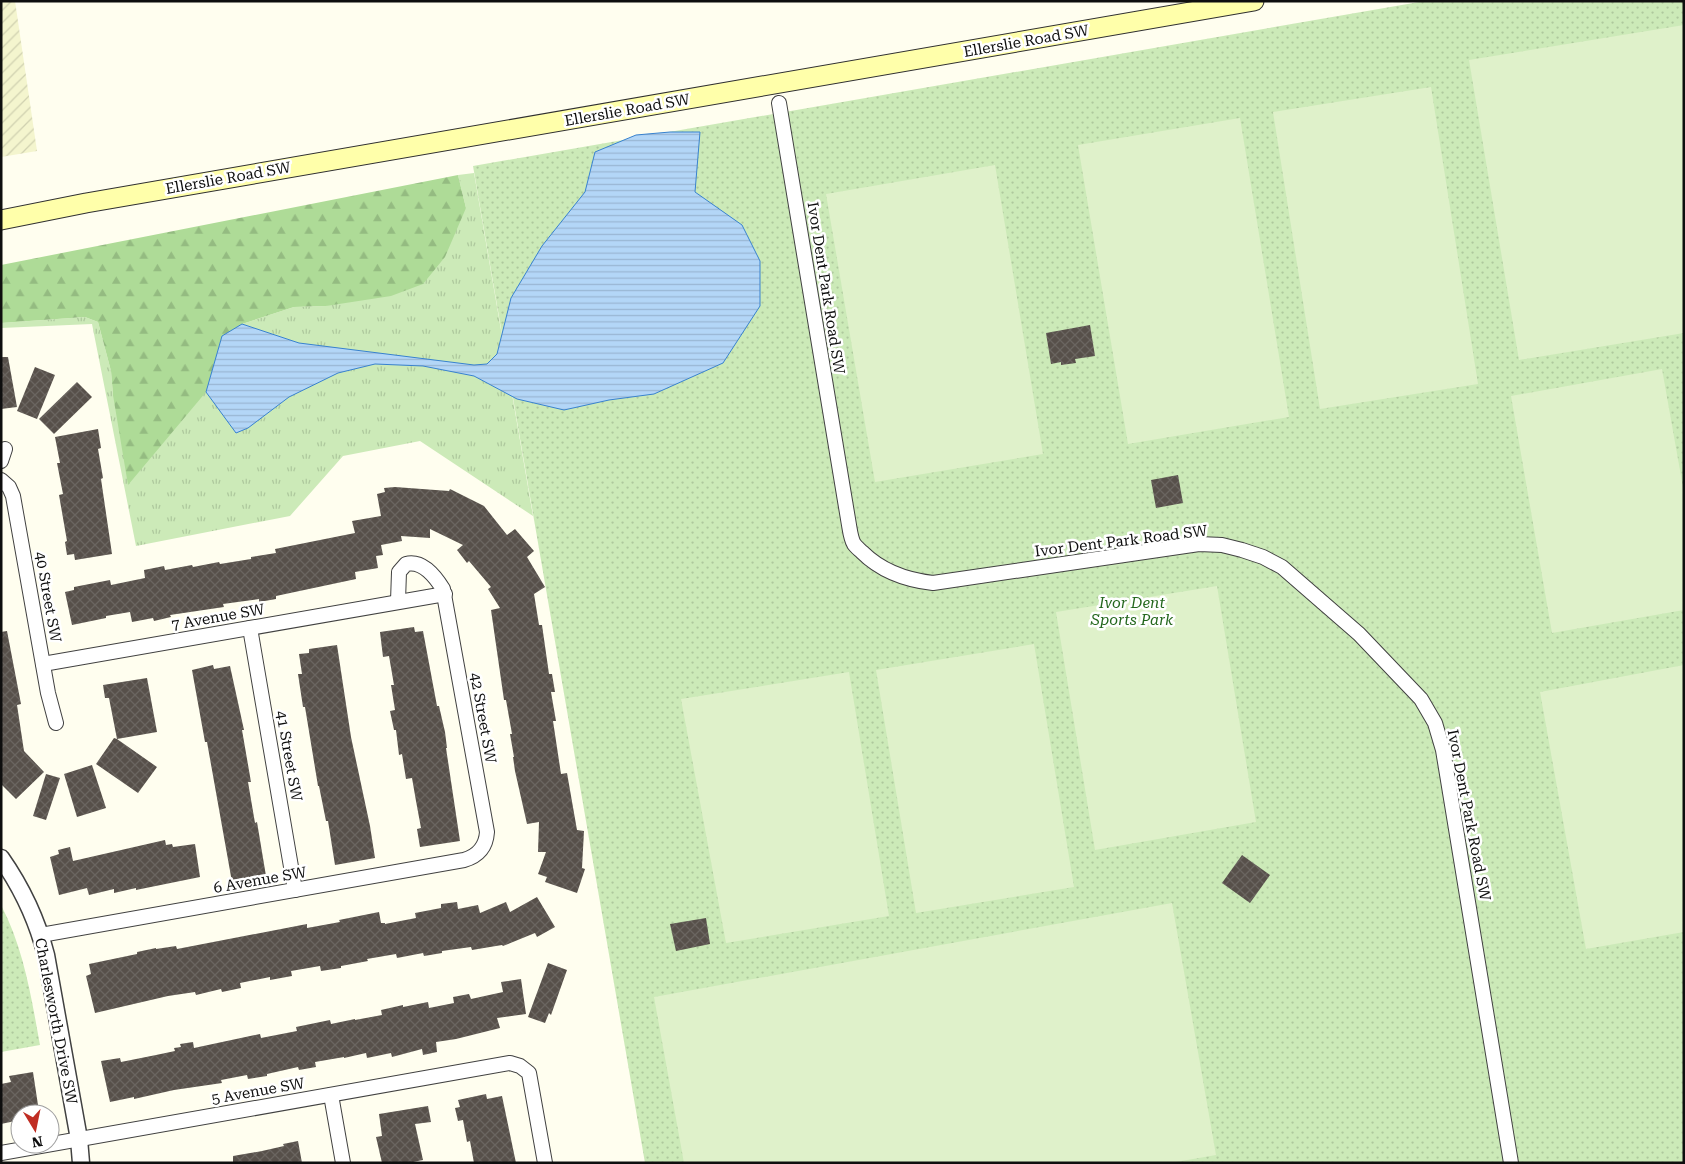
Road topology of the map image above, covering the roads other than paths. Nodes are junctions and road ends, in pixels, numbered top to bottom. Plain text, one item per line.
1 (1254, 1) edge
2 (778, 103) dead end
3 (1, 220) edge
4 (1, 480) edge
5 (445, 594) junction
6 (398, 602) junction
7 (250, 628) junction
8 (43, 664) junction
9 (56, 723) dead end
10 (482, 848) joint
11 (1, 858) edge
12 (295, 890) junction
13 (41, 935) junction
14 (331, 1095) junction
15 (78, 1139) junction
16 (1, 1153) edge
17 (1512, 1160) edge
18 (81, 1163) edge
19 (343, 1163) edge
20 (545, 1163) edge

1 - 3 main road, Ellerslie Road SW
2 - 17 street, Ivor Dent Park Road SW
4 - 8 street, 40 Street SW
5 - 6 street, 7 Avenue SW
5 - 6 street
5 - 10 street, 42 Street SW
6 - 7 street, 7 Avenue SW
7 - 8 street, 7 Avenue SW
7 - 12 street, 41 Street SW
8 - 9 street, 40 Street SW
10 - 12 street, 6 Avenue SW
11 - 13 street, Charlesworth Drive SW
12 - 13 street, 6 Avenue SW
13 - 15 street, Charlesworth Drive SW
14 - 15 street, 5 Avenue SW
14 - 19 street
14 - 20 street, 5 Avenue SW
15 - 16 street, 5 Avenue SW
15 - 18 street, Charlesworth Drive SW

